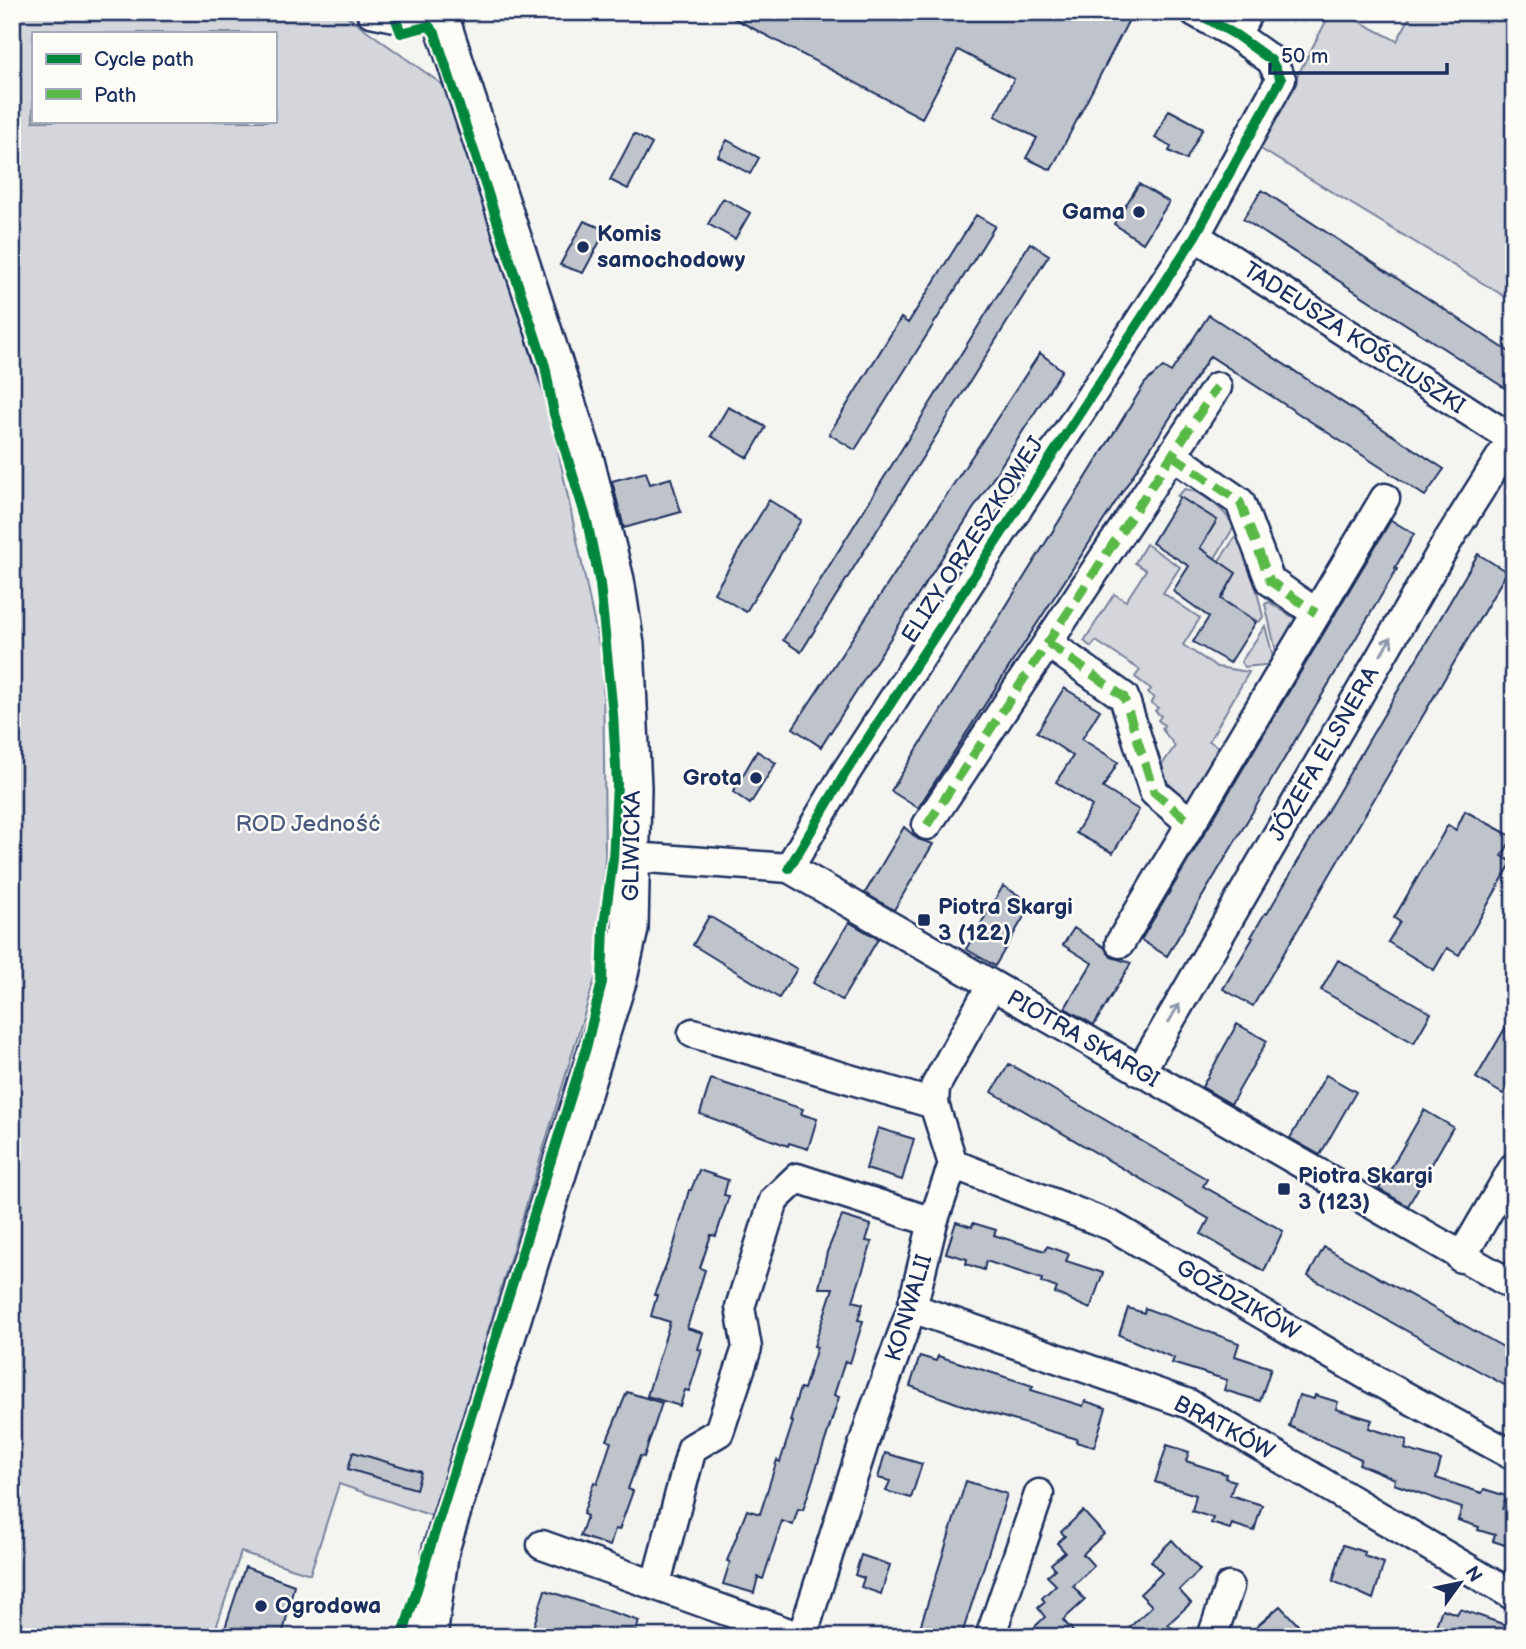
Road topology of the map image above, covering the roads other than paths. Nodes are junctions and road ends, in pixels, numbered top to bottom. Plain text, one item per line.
1 (371, 12) edge
2 (416, 12) edge
3 (439, 12) edge
4 (1195, 12) edge
5 (1242, 23) edge
6 (1195, 236) junction
7 (1217, 387) dead end
8 (1513, 440) edge
9 (1172, 455) junction
10 (1385, 498) dead end
11 (1316, 613) junction
12 (1048, 643) junction
13 (1191, 823) junction
14 (927, 825) dead end
15 (632, 857) junction
16 (789, 868) junction
17 (1119, 943) dead end
18 (991, 986) junction
19 (693, 1033) dead end
20 (1140, 1072) junction
21 (934, 1104) junction
22 (953, 1164) junction
23 (1514, 1167) edge
24 (933, 1222) junction
25 (1461, 1258) junction
26 (1514, 1286) edge
27 (912, 1308) junction
28 (1514, 1456) edge
29 (1039, 1494) dead end
30 (542, 1545) dead end
31 (656, 1583) junction
32 (1228, 1587) dead end
33 (1514, 1595) edge
34 (429, 1637) edge
35 (801, 1637) edge
36 (990, 1637) edge
37 (1212, 1637) edge

1 - 2 street
3 - 15 main road, GLIWICKA
4 - 5 street
5 - 6 street, ELIZY ORZESZKOWEJ
6 - 8 street, TADEUSZA KOŚCIUSZKI
6 - 16 street, ELIZY ORZESZKOWEJ
7 - 9 street
20 -> 8 street, JÓZEFA ELSNERA
9 - 11 street
9 - 12 street
10 - 11 street
11 - 13 street
12 - 13 street
12 - 14 street
13 - 17 street
15 - 16 street, PIOTRA SKARGI
15 - 34 main road, GLIWICKA
16 - 18 street, PIOTRA SKARGI
18 - 20 street, PIOTRA SKARGI
18 - 21 street
19 - 21 street
20 - 25 street, PIOTRA SKARGI
21 - 22 street
22 - 24 street, KONWALII
22 - 28 street, GOŹDZIKÓW
23 - 25 street
24 - 27 street, KONWALII
24 - 31 street
25 - 26 street, PIOTRA SKARGI
27 - 33 street, BRATKÓW
27 - 35 street, KONWALII
29 - 36 street
30 - 31 street
31 - 35 street
32 - 37 street

